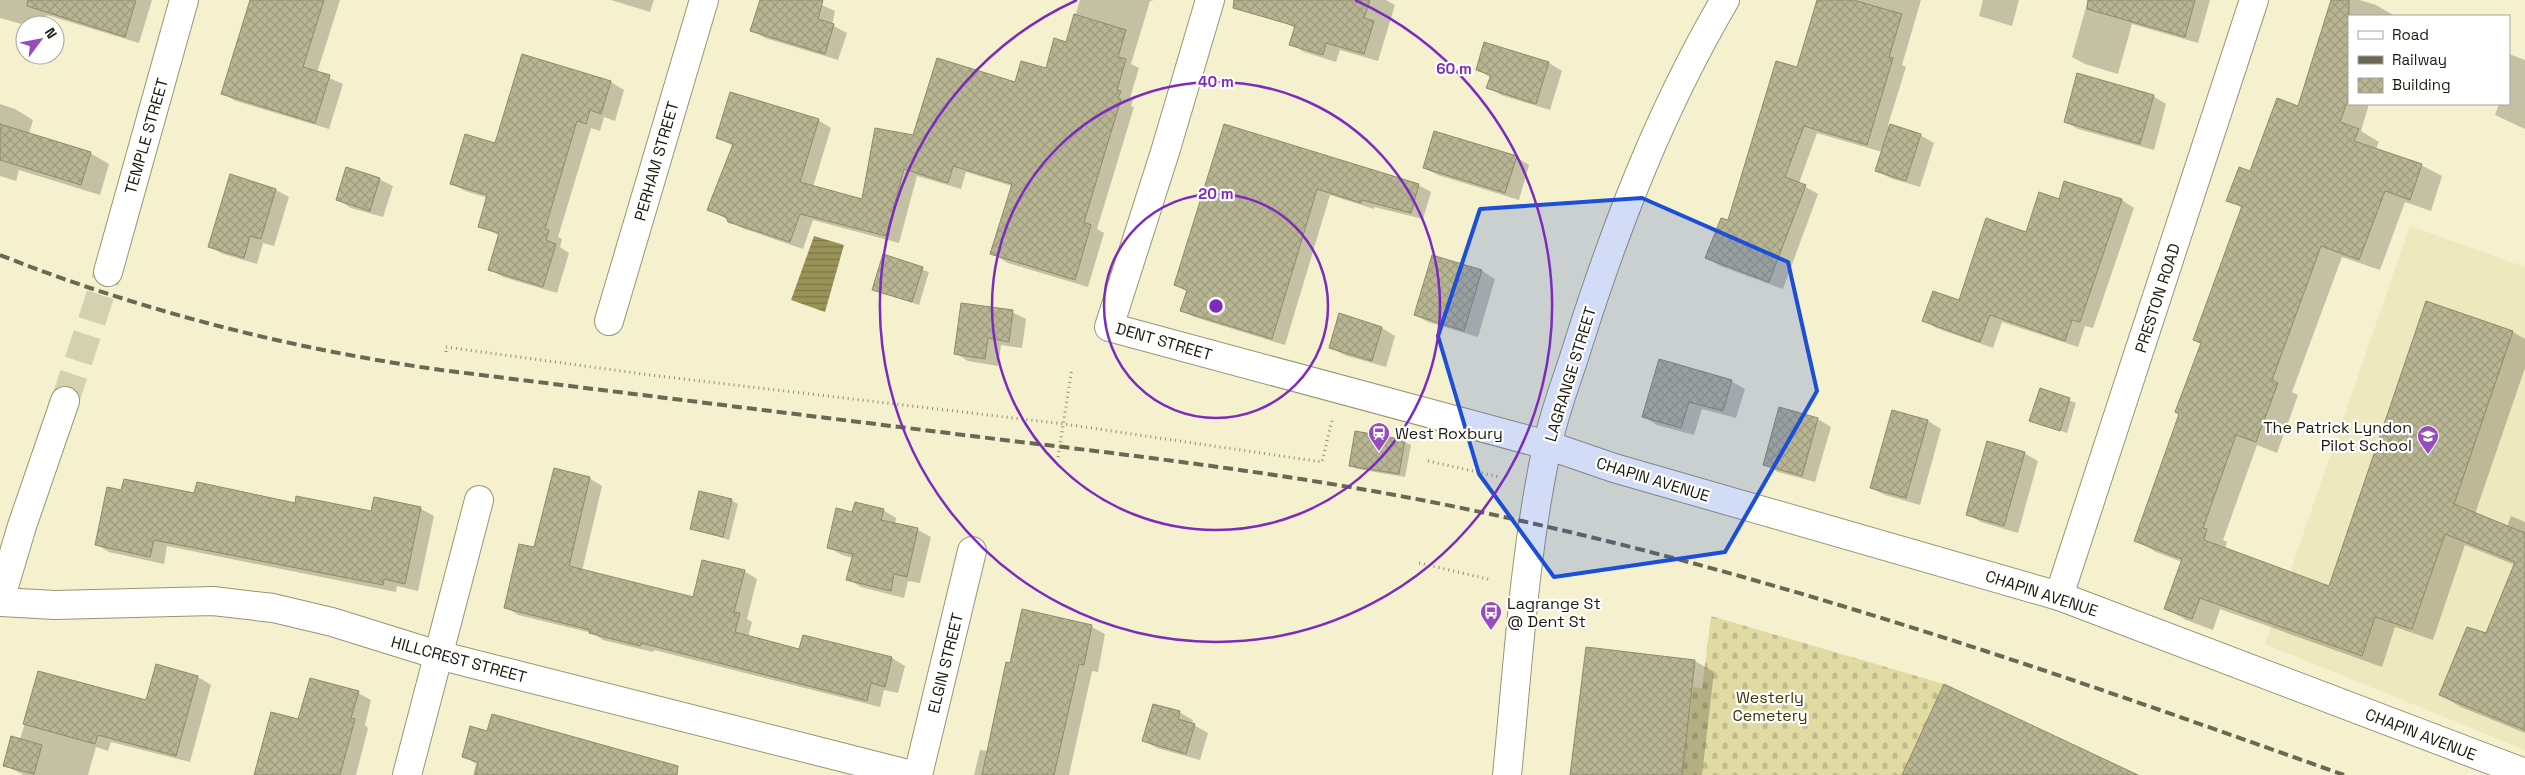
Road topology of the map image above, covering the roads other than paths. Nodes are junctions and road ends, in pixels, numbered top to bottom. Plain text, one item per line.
1 (184, 0) edge
2 (704, 0) edge
3 (1210, 0) edge
4 (1725, 0) edge
5 (2254, 0) edge
6 (108, 272) tunnel mouth
7 (609, 321) dead end
8 (65, 402) tunnel mouth
9 (1547, 445) junction
10 (479, 500) dead end
11 (972, 551) dead end
12 (2059, 596) junction
13 (0, 601) edge
14 (438, 655) junction
15 (2525, 773) edge
16 (407, 775) edge
17 (912, 775) edge
18 (918, 775) edge
19 (1507, 775) edge

1 - 6 street, TEMPLE STREET
2 - 7 street, PERHAM STREET
3 - 9 street, DENT STREET
4 - 9 street, LAGRANGE STREET
5 - 12 street, PRESTON ROAD
8 - 13 street
9 - 12 street, CHAPIN AVENUE
9 - 19 street, LAGRANGE STREET
10 - 14 street
11 - 18 street, ELGIN STREET
12 - 15 street, CHAPIN AVENUE
13 - 14 street, HILLCREST STREET
14 - 16 street
14 - 17 street, HILLCREST STREET

